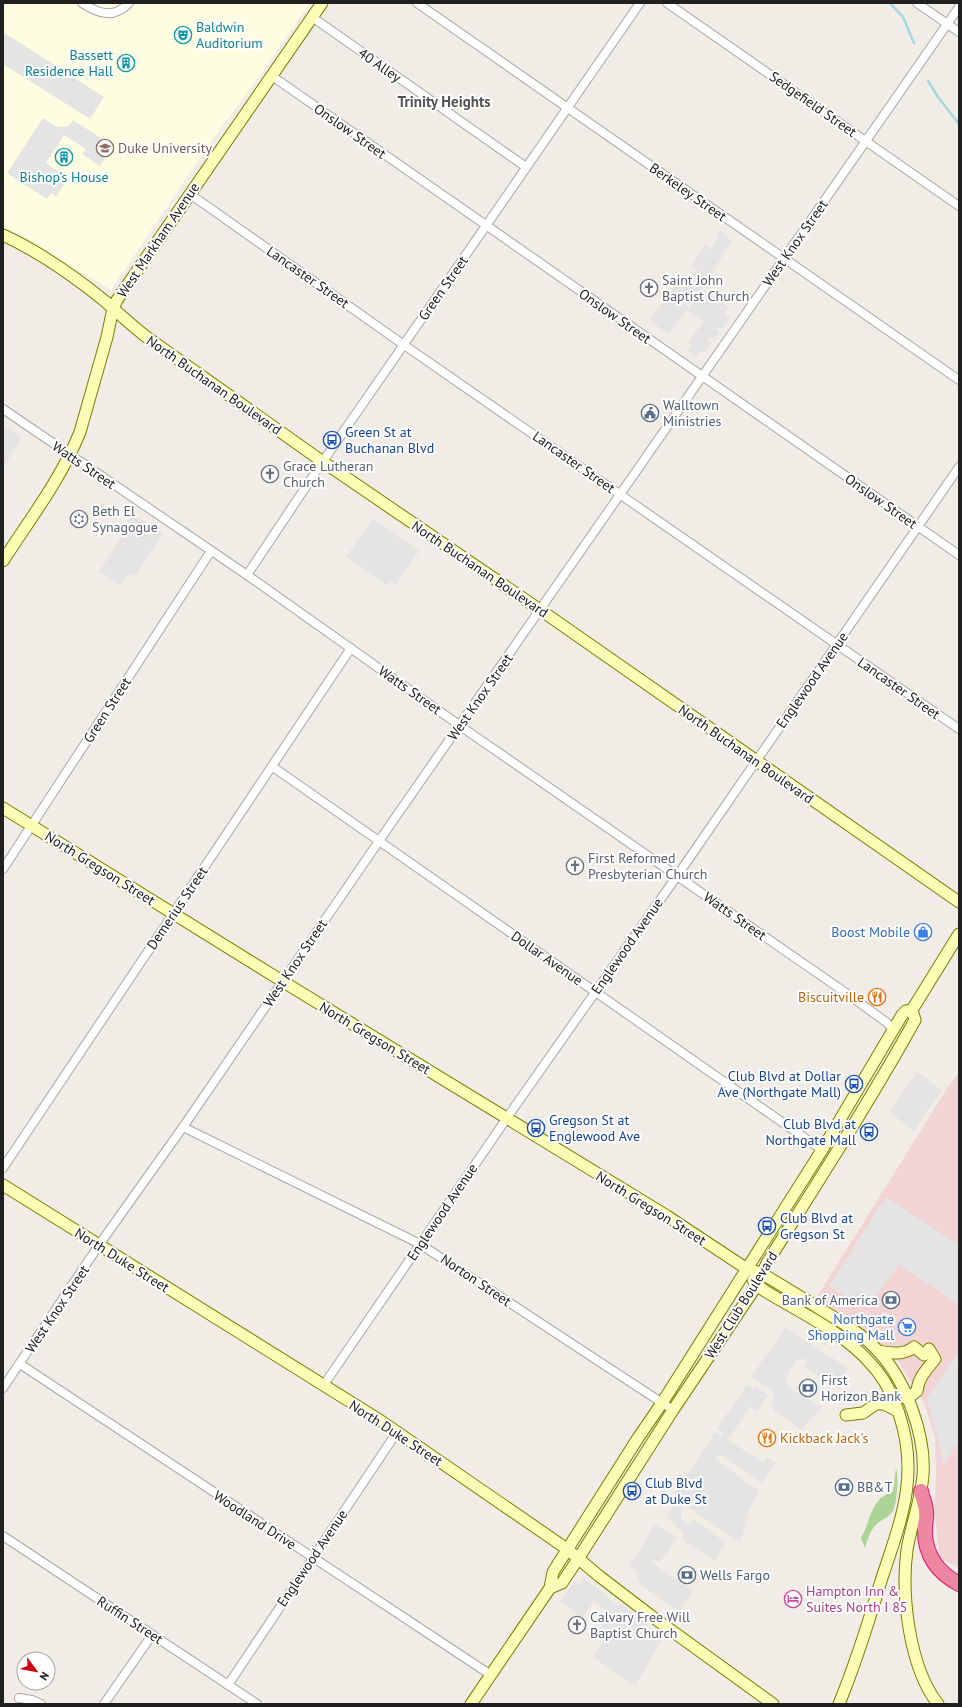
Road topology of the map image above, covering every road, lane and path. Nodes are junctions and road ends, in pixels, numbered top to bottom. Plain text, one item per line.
1 (82, 3) edge
2 (129, 3) edge
3 (322, 3) edge
4 (417, 3) edge
5 (640, 3) edge
6 (667, 3) edge
7 (917, 3) edge
8 (959, 7) edge
9 (312, 18) junction
10 (947, 24) junction
11 (959, 32) edge
12 (272, 76) junction
13 (567, 108) junction
14 (866, 141) junction
15 (526, 167) junction
16 (190, 194) junction
17 (959, 206) edge
18 (486, 226) junction
19 (3, 235) edge
20 (784, 258) junction
21 (113, 308) junction
22 (404, 344) junction
23 (702, 376) junction
24 (959, 380) edge
25 (3, 409) edge
26 (70, 455) junction
27 (324, 462) junction
28 (959, 467) edge
29 (621, 494) junction
30 (918, 527) junction
31 (211, 552) junction
32 (959, 555) edge
33 (3, 561) edge
34 (246, 575) junction
35 (540, 610) junction
36 (837, 645) junction
37 (352, 648) junction
38 (461, 725) junction
39 (959, 729) edge
40 (756, 761) junction
41 (273, 766) junction
42 (3, 808) edge
43 (31, 825) junction
44 (379, 841) junction
45 (3, 869) edge
46 (677, 876) junction
47 (959, 902) edge
48 (174, 914) junction
49 (959, 934) edge
50 (282, 982) junction
51 (595, 992) junction
52 (912, 1010) junction
53 (893, 1029) junction
54 (889, 1067) junction
55 (506, 1118) junction
56 (182, 1127) junction
57 (822, 1150) junction
58 (3, 1168) edge
59 (3, 1185) edge
60 (420, 1244) junction
61 (99, 1245) junction
62 (747, 1269) junction
63 (761, 1273) junction
64 (756, 1285) junction
65 (878, 1351) junction
66 (20, 1364) junction
67 (323, 1386) junction
68 (3, 1388) edge
69 (907, 1399) junction
70 (662, 1403) junction
71 (673, 1410) junction
72 (898, 1411) junction
73 (846, 1415) dead end
74 (397, 1432) junction
75 (921, 1491) junction
76 (3, 1536) edge
77 (568, 1550) junction
78 (313, 1558) junction
79 (578, 1559) junction
80 (959, 1584) edge
81 (550, 1588) junction
82 (152, 1635) junction
83 (491, 1675) junction
84 (228, 1685) junction
85 (19, 1698) dead end
86 (41, 1704) edge
87 (104, 1704) edge
88 (257, 1704) edge
89 (471, 1704) edge
90 (773, 1704) edge
91 (839, 1704) edge
92 (938, 1704) edge

1 - 2 street
3 - 9 main road, West Markham Avenue
4 - 13 street, Berkeley Street
5 - 13 street, Green Street
6 - 14 street, Sedgefield Street
7 - 10 street
8 - 10 street, West Knox Street
9 - 12 main road, West Markham Avenue
9 - 15 street, 40 Alley
10 - 11 street
10 - 14 street, West Knox Street
12 - 16 main road, West Markham Avenue
12 - 18 street, Onslow Street
13 - 15 street, Green Street
13 - 20 street, Berkeley Street
14 - 17 street, Sedgefield Street
14 - 20 street, West Knox Street
15 - 18 street, Green Street
16 - 21 main road, West Markham Avenue
16 - 22 street, Lancaster Street
18 - 22 street, Green Street
18 - 23 street, Onslow Street
19 - 21 main road, North Buchanan Boulevard
20 - 23 street, West Knox Street
20 - 24 street, Berkeley Street
21 - 26 main road, West Markham Avenue
21 - 27 main road, North Buchanan Boulevard
22 - 27 street, Green Street
22 - 29 street, Lancaster Street
23 - 29 street, West Knox Street
23 - 30 street, Onslow Street
25 - 26 street, Watts Street
26 - 31 street, Watts Street
26 - 33 main road, West Markham Avenue
27 - 34 street, Green Street
27 - 35 main road, North Buchanan Boulevard
28 - 30 street, Englewood Avenue
29 - 35 street, West Knox Street
29 - 36 street, Lancaster Street
30 - 32 street, Onslow Street
30 - 36 street, Englewood Avenue
31 - 34 street, Watts Street
31 - 43 street, Green Street
34 - 37 street, Watts Street
35 - 38 street, West Knox Street
35 - 40 main road, North Buchanan Boulevard
36 - 39 street, Lancaster Street
36 - 40 street, Englewood Avenue
37 - 38 street, Watts Street
37 - 41 street, Demerius Street
38 - 44 street, West Knox Street
38 - 46 street, Watts Street
40 - 46 street, Englewood Avenue
40 - 47 main road, North Buchanan Boulevard
41 - 44 street, Dollar Avenue
41 - 48 street, Demerius Street
42 - 43 main road, North Gregson Street
43 - 45 street, Green Street
43 - 48 main road, North Gregson Street
44 - 50 street, West Knox Street
44 - 51 street, Dollar Avenue
46 - 51 street, Englewood Avenue
46 - 53 street, Watts Street
48 - 50 main road, North Gregson Street
48 - 58 street, Demerius Street
49 - 52 main road, West Club Boulevard
50 - 55 main road, North Gregson Street
50 - 56 street, West Knox Street
51 - 55 street, Englewood Avenue
51 - 57 street, Dollar Avenue
52 - 53 main road, West Club Boulevard
52 - 54 main road, West Club Boulevard
53 - 54 main road
53 - 57 main road, West Club Boulevard
54 - 63 main road, West Club Boulevard
55 - 60 street, Englewood Avenue
55 - 62 main road, North Gregson Street
56 - 60 street, Norton Street
56 - 61 street, West Knox Street
57 - 62 main road, West Club Boulevard
59 - 61 main road, North Duke Street
60 - 67 street, Englewood Avenue
60 - 70 street, Norton Street
61 - 66 street, West Knox Street
61 - 67 main road, North Duke Street
62 - 63 main road, North Gregson Street
62 - 64 main road, North Gregson Street
62 - 70 main road, West Club Boulevard
63 - 64 main road, West Club Boulevard
63 - 65 main road, North Gregson Street
64 - 71 main road, West Club Boulevard
64 - 72 main road, North Gregson Street
65 - 69 main road, North Gregson Street
65 - 69 main road
66 - 68 street, West Knox Street
66 - 78 street, Woodland Drive
67 - 74 main road, North Duke Street
69 - 75 main road, North Gregson Street
70 - 71 street, Norton Street
70 - 77 main road, West Club Boulevard
71 - 79 main road, West Club Boulevard
72 - 73 main road
72 - 91 main road, North Gregson Street
74 - 77 main road, North Duke Street
74 - 78 street, Englewood Avenue
75 - 80 highway
75 - 92 main road, North Gregson Street
76 - 82 street, Ruffin Street
77 - 79 main road, North Duke Street
77 - 81 main road, West Club Boulevard
78 - 83 street, Woodland Drive
78 - 84 street, Englewood Avenue
79 - 81 main road, West Club Boulevard
79 - 90 main road, North Duke Street
81 - 83 main road, West Club Boulevard
82 - 84 street, Ruffin Street
82 - 87 street
83 - 89 main road, West Club Boulevard
84 - 88 street, Ruffin Street
85 - 86 street

